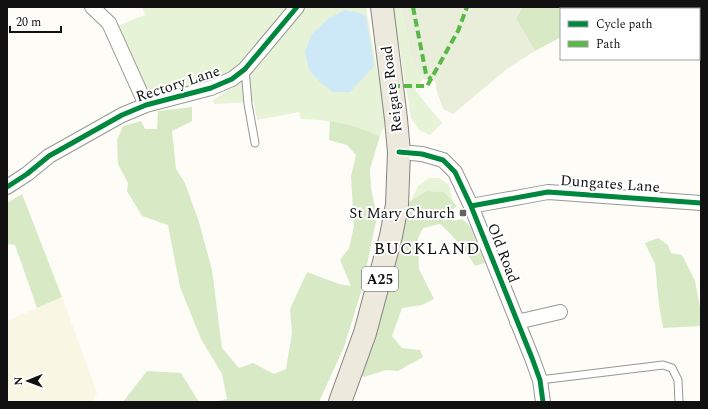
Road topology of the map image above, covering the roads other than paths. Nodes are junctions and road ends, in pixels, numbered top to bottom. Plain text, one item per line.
1 (92, 7) edge
2 (297, 7) edge
3 (382, 7) edge
4 (245, 69) junction
5 (146, 105) junction
6 (255, 143) dead end
7 (399, 152) junction
8 (7, 187) edge
9 (701, 203) edge
10 (471, 206) junction
11 (560, 312) dead end
12 (517, 322) junction
13 (540, 380) junction
14 (340, 402) edge
15 (543, 402) edge
16 (679, 402) edge

1 - 5 street
2 - 4 street, Rectory Lane
3 - 7 main road, Reigate Road / A25
4 - 5 street, Rectory Lane
4 - 6 lane
5 - 8 street, Rectory Lane
7 - 10 street, Old Road
7 - 14 main road, Reigate Road / A25
9 - 10 street, Dungates Lane
10 - 12 street, Old Road
11 - 12 street
12 - 13 street, Old Road
13 - 15 street, Old Road
13 - 16 lane

